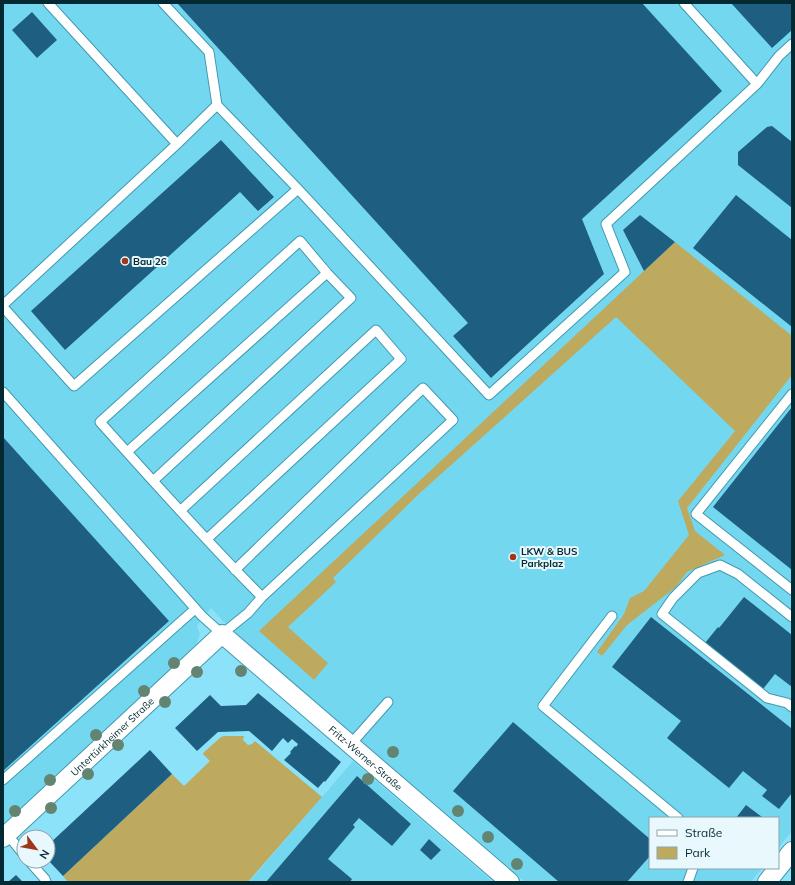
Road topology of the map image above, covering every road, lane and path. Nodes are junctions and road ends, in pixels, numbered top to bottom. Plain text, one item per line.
1 (48, 3) edge
2 (163, 3) edge
3 (684, 3) edge
4 (792, 44) edge
5 (757, 84) junction
6 (217, 105) junction
7 (177, 144) junction
8 (298, 189) junction
9 (328, 274) junction
10 (3, 306) edge
11 (3, 392) edge
12 (792, 394) edge
13 (127, 452) junction
14 (153, 481) junction
15 (180, 511) junction
16 (207, 539) junction
17 (235, 570) junction
18 (792, 590) edge
19 (262, 597) junction
20 (195, 609) junction
21 (612, 616) dead end
22 (792, 617) edge
23 (222, 634) junction
24 (388, 702) dead end
25 (792, 707) edge
26 (350, 745) junction
27 (3, 780) edge
28 (677, 817) edge
29 (5, 836) edge
30 (16, 847) edge
31 (792, 851) edge
32 (779, 867) edge
33 (36, 869) edge
34 (693, 869) edge
35 (777, 869) edge
36 (46, 882) edge
37 (510, 882) edge
38 (688, 882) edge
39 (767, 882) edge

1 - 7 lane
2 - 6 lane
3 - 5 lane
4 - 5 lane
5 - 8 lane
6 - 7 lane
6 - 8 lane
7 - 10 lane
8 - 10 lane
9 - 13 lane
9 - 13 lane
9 - 14 lane
11 - 20 lane
12 - 18 lane
13 - 14 lane
14 - 15 lane
15 - 16 lane
15 - 16 lane
16 - 17 lane
17 - 19 lane
17 - 19 lane
19 - 23 lane
20 - 23 lane
20 - 27 lane
21 - 28 lane
22 - 25 lane
23 - 26 street, Fritz-Werner-Straße
23 - 29 street, Untertürkheimer Straße
24 - 26 lane
26 - 37 street, Fritz-Werner-Straße
29 - 30 lane
31 - 32 street
33 - 36 lane
34 - 38 lane
35 - 39 street

